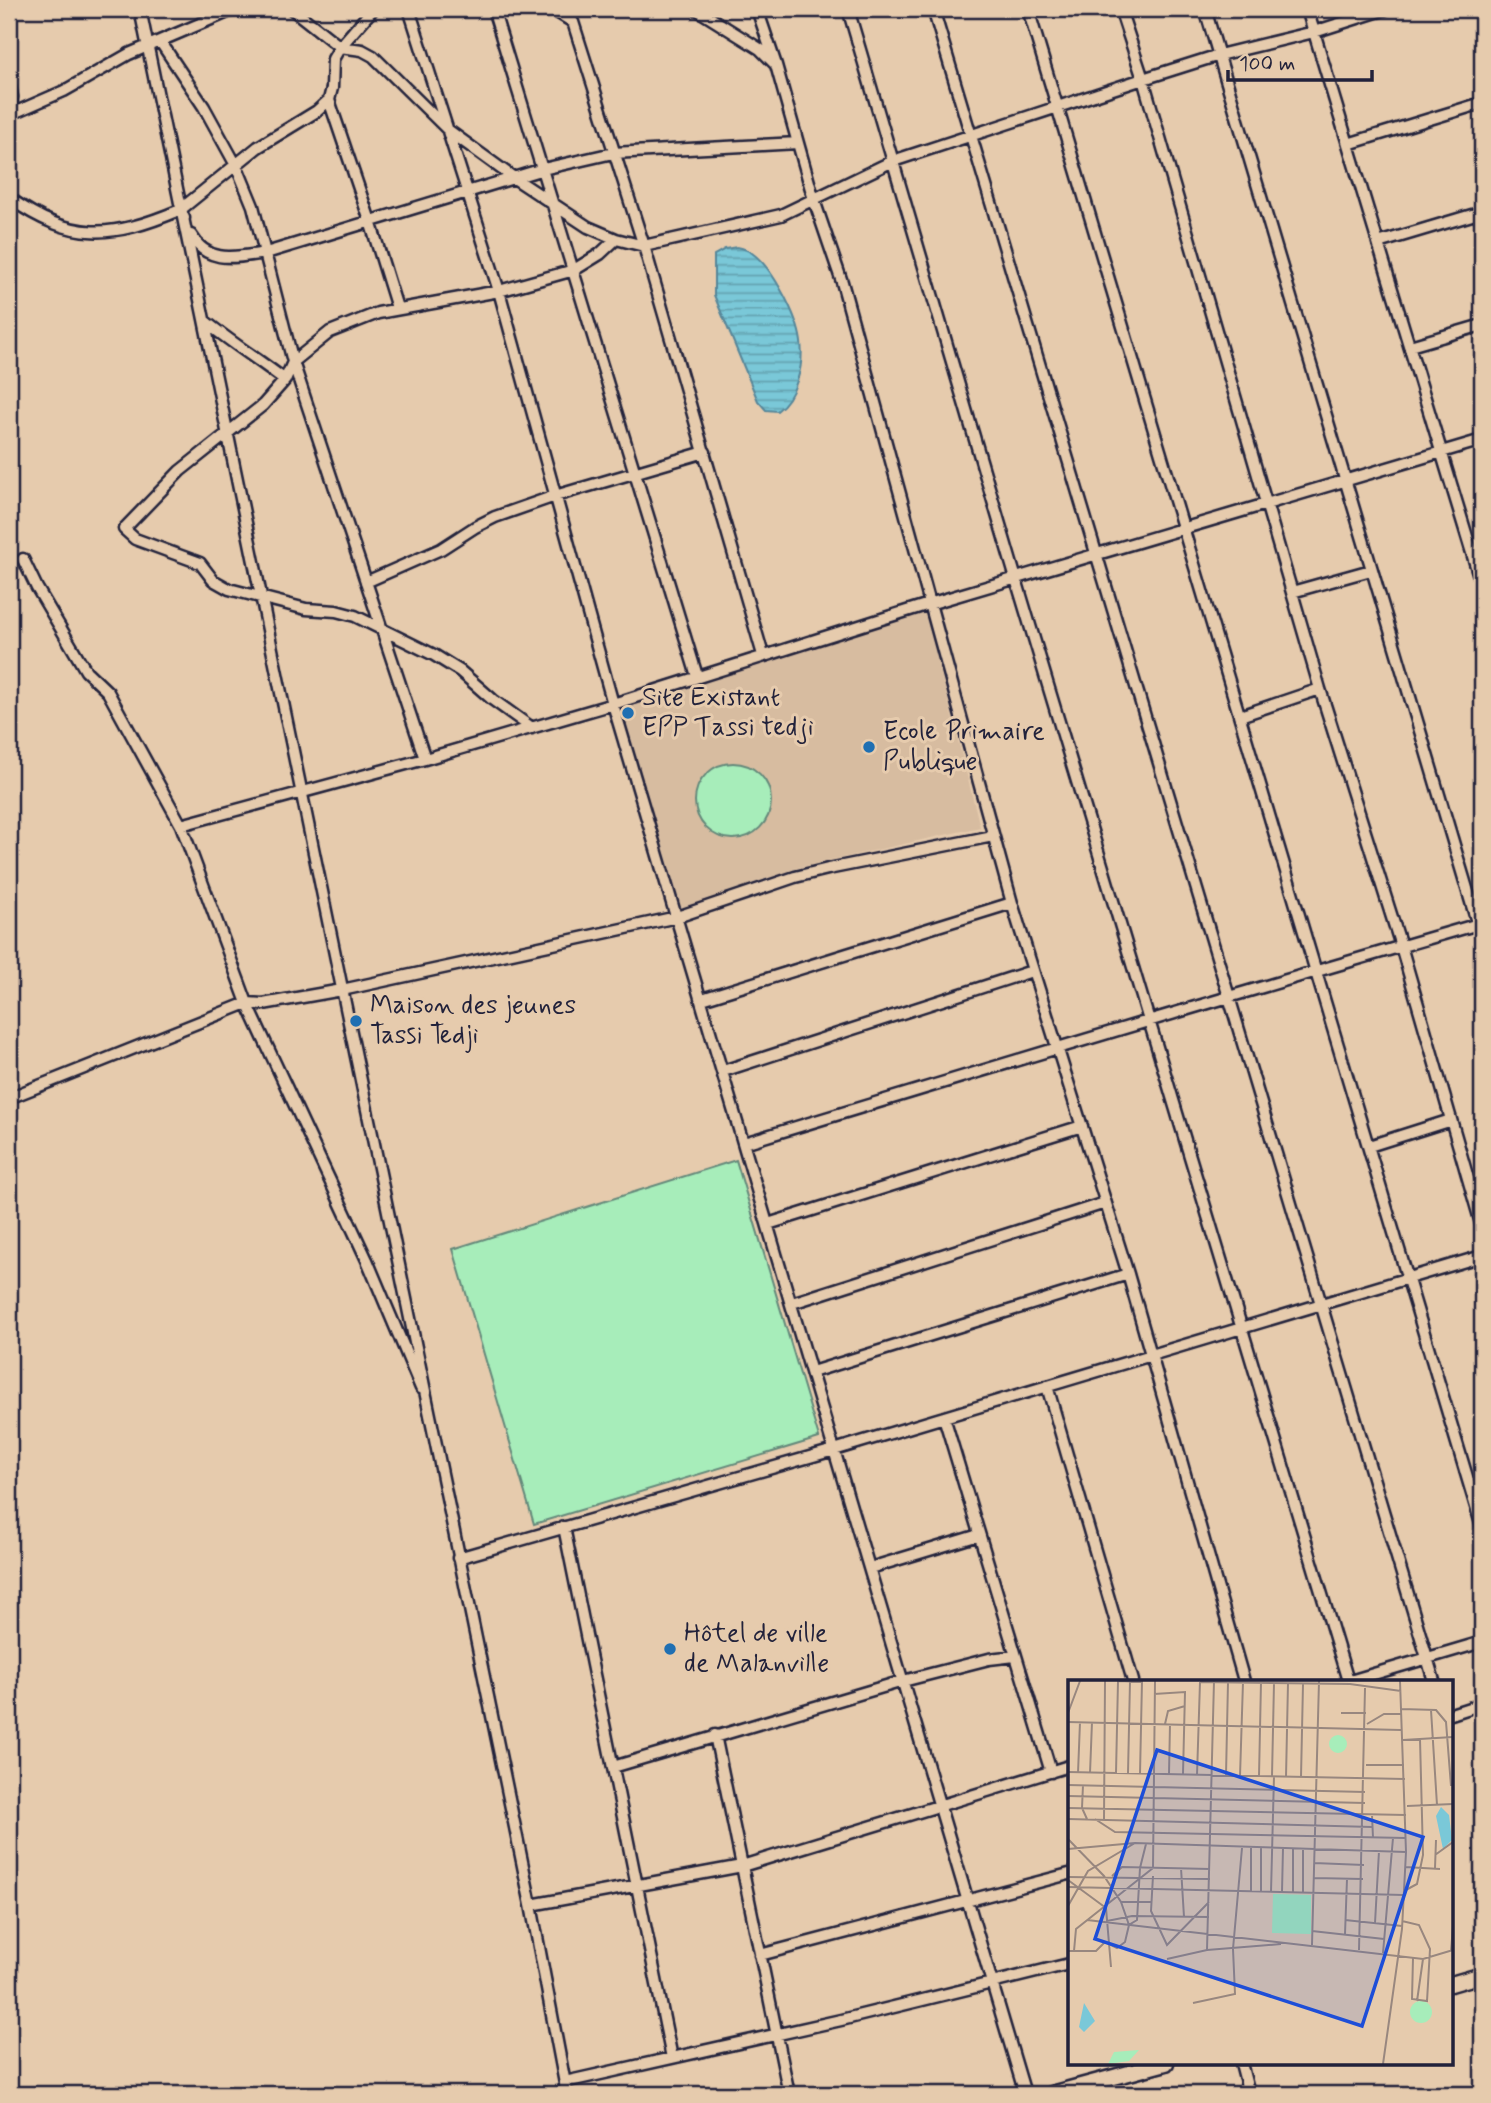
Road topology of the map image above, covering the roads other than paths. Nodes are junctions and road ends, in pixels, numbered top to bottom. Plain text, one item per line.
1 (140, 9) edge
2 (235, 9) edge
3 (292, 9) edge
4 (373, 9) edge
5 (409, 9) edge
6 (493, 9) edge
7 (552, 9) edge
8 (696, 9) edge
9 (757, 9) edge
10 (848, 9) edge
11 (933, 9) edge
12 (1028, 9) edge
13 (1120, 9) edge
14 (1205, 9) edge
15 (1307, 9) edge
16 (1386, 9) edge
17 (1314, 32) junction
18 (160, 41) junction
19 (148, 46) junction
20 (340, 47) junction
21 (1219, 55) junction
22 (776, 65) junction
23 (1143, 79) junction
24 (9, 80) edge
25 (329, 100) junction
26 (1482, 103) edge
27 (1057, 105) junction
28 (9, 115) edge
29 (448, 130) junction
30 (970, 136) junction
31 (798, 143) junction
32 (1348, 144) junction
33 (613, 153) junction
34 (894, 161) junction
35 (237, 167) junction
36 (543, 169) junction
37 (514, 178) junction
38 (468, 191) junction
39 (9, 198) edge
40 (814, 200) junction
41 (554, 206) junction
42 (182, 212) junction
43 (1482, 212) edge
44 (370, 221) junction
45 (615, 239) junction
46 (1378, 243) junction
47 (644, 246) junction
48 (266, 253) junction
49 (574, 270) junction
50 (499, 291) junction
51 (397, 309) junction
52 (206, 322) junction
53 (1482, 325) edge
54 (1410, 346) junction
55 (293, 362) junction
56 (285, 380) junction
57 (229, 431) junction
58 (1482, 440) edge
59 (705, 452) junction
60 (1443, 452) junction
61 (635, 472) junction
62 (1347, 479) junction
63 (555, 496) junction
64 (1266, 504) junction
65 (1184, 529) junction
66 (1477, 551) edge
67 (1096, 555) junction
68 (23, 558) dead end
69 (1371, 570) junction
70 (1016, 579) junction
71 (366, 582) junction
72 (1482, 586) edge
73 (1292, 592) junction
74 (263, 598) junction
75 (929, 604) junction
76 (383, 632) junction
77 (763, 655) junction
78 (697, 676) junction
79 (1320, 690) junction
80 (613, 704) junction
81 (1240, 716) junction
82 (532, 727) junction
83 (425, 759) junction
84 (303, 792) junction
85 (181, 825) junction
86 (993, 836) junction
87 (1012, 903) junction
88 (677, 917) junction
89 (1480, 923) edge
90 (1482, 939) edge
91 (1401, 946) junction
92 (1032, 971) junction
93 (1316, 972) junction
94 (342, 990) junction
95 (702, 999) junction
96 (1229, 999) junction
97 (247, 1003) junction
98 (1149, 1020) junction
99 (1056, 1049) junction
100 (723, 1071) junction
101 (9, 1098) edge
102 (1451, 1120) junction
103 (1082, 1126) junction
104 (744, 1143) junction
105 (1368, 1146) junction
106 (1105, 1203) junction
107 (768, 1224) junction
108 (1482, 1227) edge
109 (1482, 1256) edge
110 (1128, 1274) junction
111 (1408, 1279) junction
112 (792, 1303) junction
113 (1320, 1306) junction
114 (1243, 1328) junction
115 (1152, 1355) junction
116 (812, 1371) junction
117 (1047, 1386) junction
118 (430, 1411) junction
119 (944, 1417) junction
120 (834, 1450) junction
121 (564, 1527) junction
122 (1482, 1527) edge
123 (979, 1535) junction
124 (458, 1558) junction
125 (870, 1568) junction
126 (1482, 1642) edge
127 (1015, 1656) junction
128 (1428, 1659) junction
129 (1133, 1680) edge
130 (1244, 1680) edge
131 (1349, 1680) edge
132 (1353, 1680) edge
133 (1434, 1680) edge
134 (903, 1681) junction
135 (1482, 1703) edge
136 (1452, 1714) edge
137 (715, 1735) junction
138 (1068, 1766) edge
139 (613, 1767) junction
140 (1051, 1772) junction
141 (941, 1805) junction
142 (742, 1866) junction
143 (1068, 1874) edge
144 (637, 1885) junction
145 (968, 1900) junction
146 (531, 1905) junction
147 (760, 1955) junction
148 (1068, 1964) edge
149 (1482, 1975) edge
150 (992, 1984) junction
151 (1452, 1984) edge
152 (776, 2034) junction
153 (673, 2058) junction
154 (1162, 2064) edge
155 (1241, 2064) edge
156 (565, 2082) junction
157 (1060, 2093) edge
158 (567, 2094) edge
159 (789, 2094) edge
160 (1025, 2094) edge
161 (1249, 2094) edge

1 - 19 street
2 - 18 street
3 - 20 street
4 - 20 street
5 - 29 street
6 - 36 street
7 - 33 street
8 - 22 street
9 - 22 street
10 - 34 street
11 - 30 street
12 - 27 street
13 - 23 street
14 - 21 street
15 - 17 street
16 - 17 street
17 - 21 street
17 - 32 street
18 - 19 street
18 - 35 street
19 - 28 street
19 - 42 street
20 - 25 street
20 - 29 street
21 - 23 street
21 - 62 street
22 - 31 street
23 - 27 street
23 - 64 street
24 - 28 street
25 - 35 street
25 - 44 street
26 - 32 street
27 - 30 street
27 - 65 street
29 - 37 street
29 - 38 street
30 - 34 street
30 - 67 street
31 - 33 street
31 - 40 street
32 - 46 street
33 - 36 street
33 - 47 street
34 - 40 street
34 - 70 street
35 - 42 street
35 - 48 street
36 - 37 street
36 - 41 street
37 - 38 street
37 - 41 street
38 - 44 street
38 - 50 street
39 - 42 street
40 - 47 street
40 - 75 street
41 - 45 street
41 - 49 street
42 - 48 street
42 - 52 street
43 - 46 street
44 - 48 street
44 - 51 street
45 - 47 street
45 - 49 street
46 - 54 street
47 - 59 street
48 - 55 street
49 - 50 street
49 - 61 street
50 - 51 street
50 - 63 street
51 - 55 street
52 - 56 street
52 - 57 street
53 - 54 street
54 - 60 street
55 - 56 street
55 - 71 street
56 - 57 street
57 - 74 street
57 - 74 street
58 - 60 street
59 - 61 street
59 - 77 street
60 - 62 street
60 - 66 street
61 - 63 street
61 - 78 street
62 - 64 street
62 - 69 street
63 - 71 street
63 - 80 street
64 - 65 street
64 - 73 street
65 - 67 street
65 - 81 street
66 - 72 street
67 - 70 street
67 - 96 street
68 - 85 street
69 - 73 street
69 - 89 street
70 - 75 street
70 - 98 street
71 - 76 street
73 - 79 street
74 - 76 street
74 - 84 street
75 - 77 street
75 - 86 street
76 - 82 street
76 - 83 street
77 - 78 street
78 - 80 street
79 - 81 street
79 - 91 street
80 - 82 street
80 - 88 street
81 - 93 street
82 - 83 street
83 - 84 street
84 - 85 street
84 - 94 street
85 - 97 street
86 - 87 street
86 - 88 street
87 - 92 street
87 - 95 street
88 - 94 street
88 - 95 street
89 - 90 street
89 - 91 street
91 - 93 street
91 - 102 street
92 - 99 street
92 - 100 street
93 - 96 street
93 - 105 street
94 - 97 street
94 - 118 street
95 - 100 street
96 - 98 street
96 - 113 street
97 - 101 street
97 - 118 street
98 - 99 street
98 - 114 street
99 - 103 street
99 - 104 street
100 - 104 street
102 - 105 street
102 - 108 street
103 - 106 street
103 - 107 street
104 - 107 street
105 - 111 street
106 - 110 street
106 - 112 street
107 - 112 street
109 - 111 street
110 - 115 street
110 - 116 street
111 - 113 street
111 - 122 street
112 - 116 street
113 - 114 street
113 - 128 street
114 - 115 street
114 - 131 street
115 - 117 street
115 - 130 street
116 - 120 street
117 - 119 street
117 - 129 street
118 - 124 street
119 - 120 street
119 - 123 street
120 - 121 street
120 - 125 street
121 - 124 street
121 - 139 street
123 - 125 street
123 - 127 street
124 - 146 street
125 - 134 street
126 - 128 street
127 - 134 street
127 - 140 street
128 - 132 street
128 - 133 street
134 - 137 street
134 - 141 street
135 - 136 street
137 - 139 street
137 - 142 street
138 - 140 street
139 - 144 street
140 - 141 street
141 - 142 street
141 - 145 street
142 - 144 street
142 - 147 street
143 - 145 street
144 - 146 street
144 - 153 street
145 - 147 street
145 - 150 street
146 - 156 street
147 - 152 street
148 - 150 street
149 - 151 main road
150 - 152 street
150 - 160 street
152 - 153 street
152 - 159 street
153 - 156 street
154 - 157 main road
155 - 161 street
156 - 158 street

